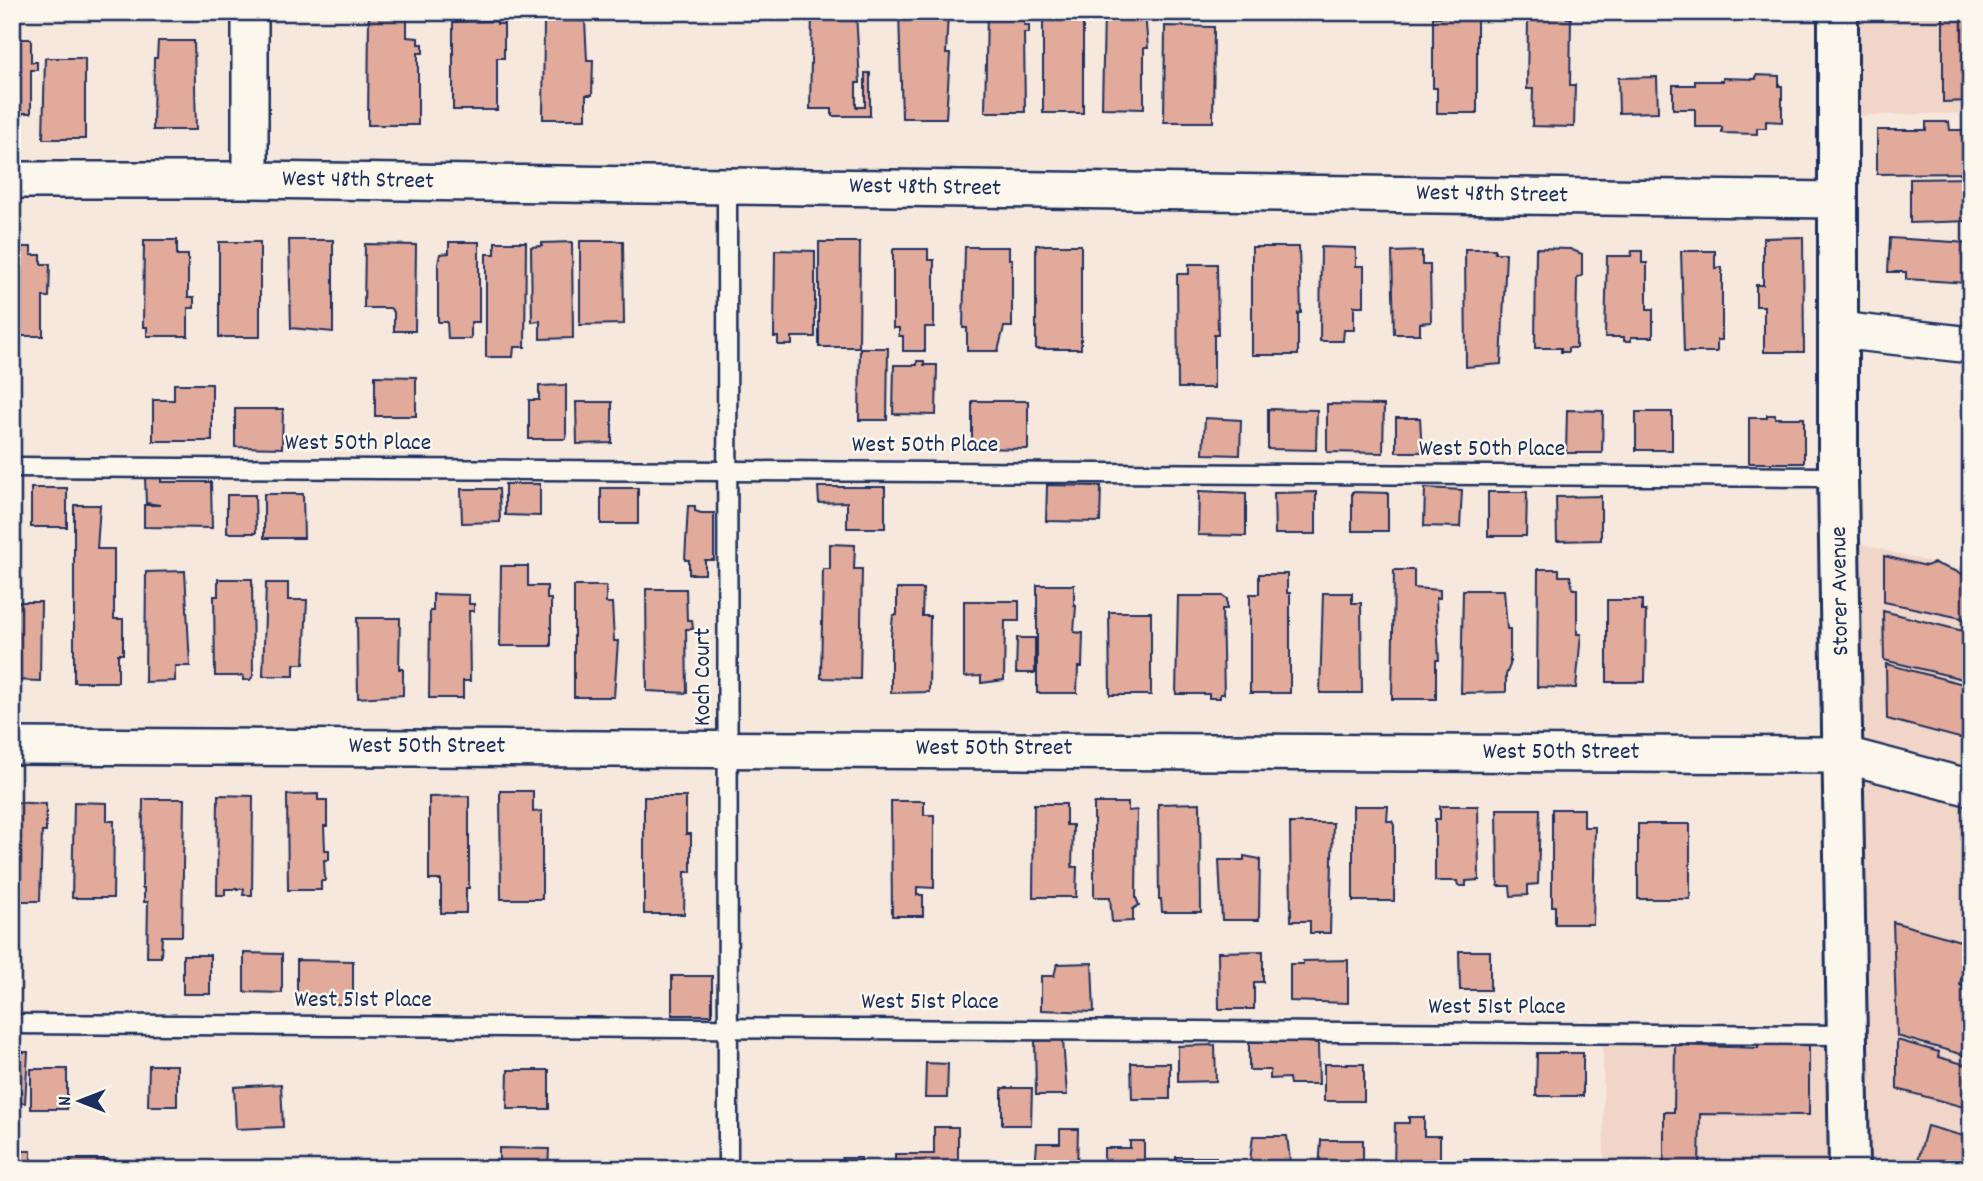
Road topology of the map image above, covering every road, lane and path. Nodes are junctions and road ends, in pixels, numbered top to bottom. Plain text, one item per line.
1 (250, 12) edge
2 (1838, 12) edge
3 (12, 180) edge
4 (250, 180) junction
5 (727, 186) junction
6 (1838, 200) junction
7 (1838, 330) junction
8 (1971, 345) edge
9 (12, 467) edge
10 (728, 469) junction
11 (1838, 477) junction
12 (12, 746) edge
13 (728, 747) junction
14 (1845, 755) junction
15 (1971, 788) edge
16 (12, 1024) edge
17 (728, 1026) junction
18 (1848, 1035) junction
19 (728, 1169) edge
20 (1849, 1169) edge

1 - 4 street
2 - 6 street, Storer Avenue
3 - 4 street, West 48th Street
4 - 5 street, West 48th Street
5 - 6 street, West 48th Street
5 - 10 lane, Koch Court
6 - 7 street, Storer Avenue
7 - 8 street
7 - 11 street, Storer Avenue
9 - 10 lane, West 50th Place
10 - 11 lane, West 50th Place
10 - 13 lane, Koch Court
11 - 14 street, Storer Avenue
12 - 13 street, West 50th Street
13 - 14 street, West 50th Street
13 - 17 lane, Koch Court
14 - 15 street, West 50th Street
14 - 18 street, Storer Avenue
16 - 17 lane, West 51st Place
17 - 18 lane, West 51st Place
17 - 19 lane, Koch Court
18 - 20 street, Storer Avenue

